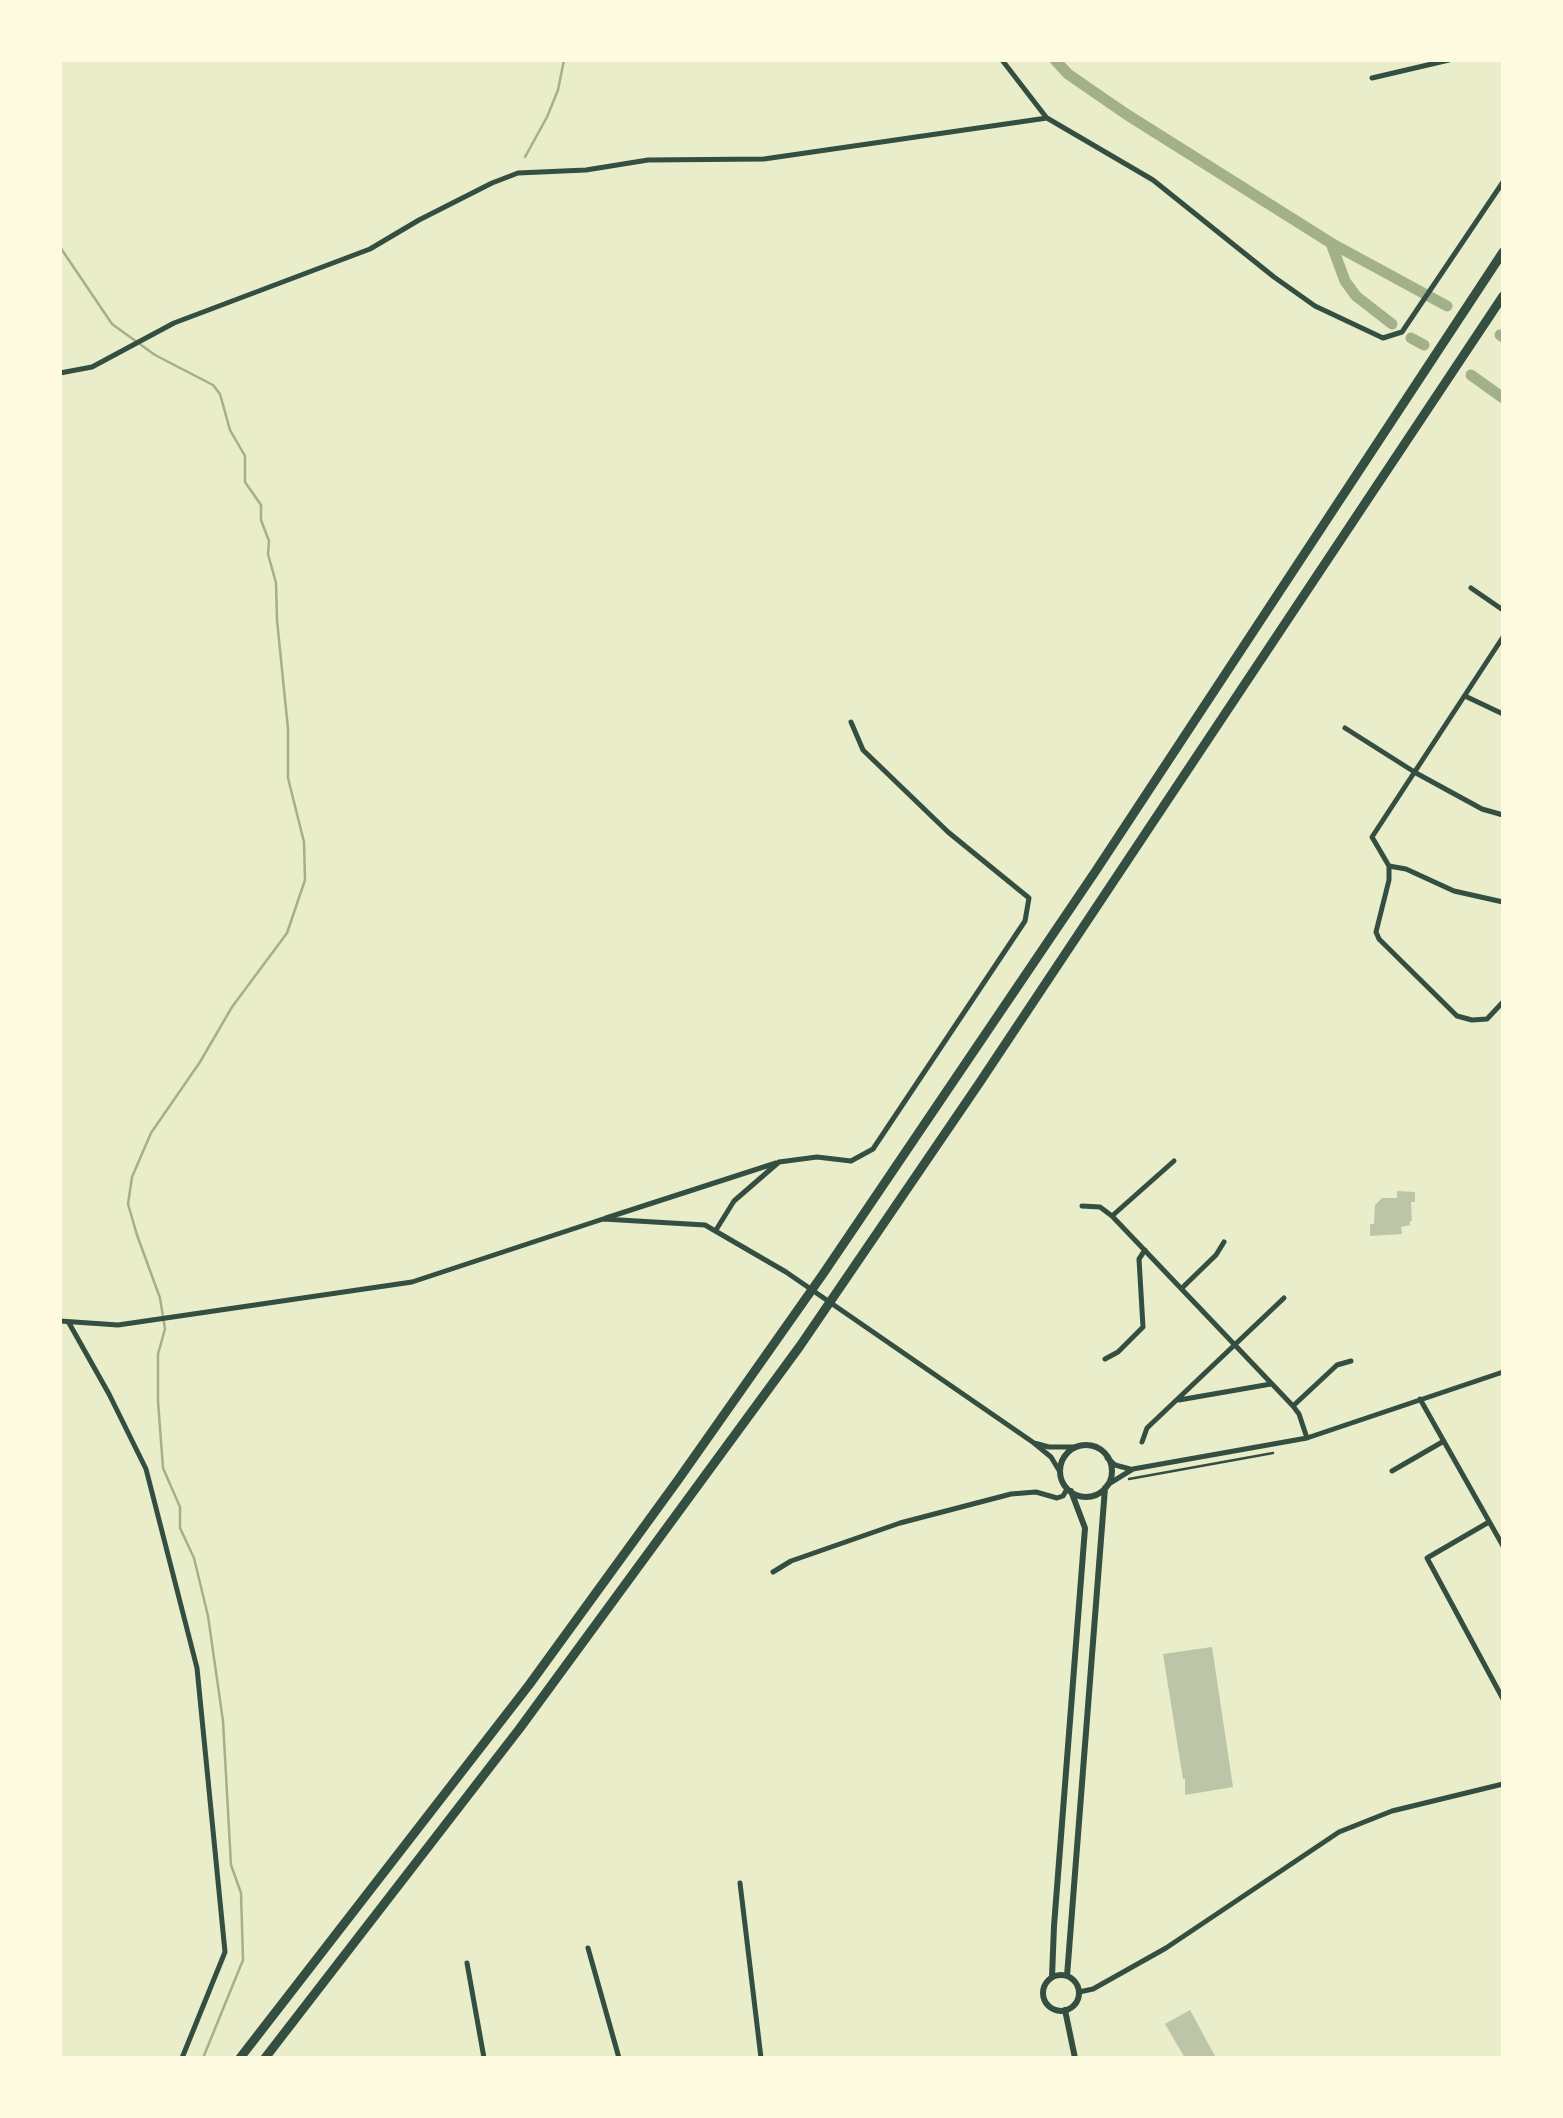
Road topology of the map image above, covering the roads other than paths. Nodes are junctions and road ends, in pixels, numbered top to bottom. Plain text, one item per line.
1 (1002, 60) edge
2 (1448, 60) edge
3 (1372, 78) dead end
4 (1047, 118) junction
5 (1503, 182) edge
6 (1503, 252) edge
7 (1503, 296) edge
8 (60, 372) edge
9 (1470, 588) dead end
10 (1503, 610) edge
11 (1503, 637) edge
12 (1465, 695) junction
13 (1503, 714) edge
14 (851, 722) dead end
15 (1345, 728) dead end
16 (1416, 773) junction
17 (1503, 815) edge
18 (1390, 866) junction
19 (1503, 902) edge
20 (1503, 1002) edge
21 (1174, 1161) dead end
22 (779, 1162) junction
23 (1082, 1206) dead end
24 (1112, 1216) junction
25 (603, 1219) junction
26 (715, 1231) junction
27 (1224, 1242) dead end
28 (1145, 1250) junction
29 (1182, 1288) junction
30 (1284, 1298) dead end
31 (60, 1322) edge
32 (70, 1323) junction
33 (1234, 1345) junction
34 (1106, 1358) dead end
35 (1351, 1361) dead end
36 (1503, 1372) edge
37 (1272, 1384) junction
38 (1420, 1399) junction
39 (1176, 1400) junction
40 (1293, 1406) junction
41 (1307, 1438) junction
42 (1444, 1441) junction
43 (1034, 1442) junction
44 (1142, 1442) dead end
45 (1076, 1447) junction
46 (1107, 1458) junction
47 (1133, 1469) junction
48 (1392, 1471) dead end
49 (1060, 1472) junction
50 (1106, 1486) junction
51 (1069, 1490) junction
52 (1489, 1522) junction
53 (1503, 1546) edge
54 (773, 1572) dead end
55 (1503, 1698) edge
56 (1503, 1784) edge
57 (740, 1883) dead end
58 (588, 1948) dead end
59 (467, 1963) dead end
60 (1067, 1976) junction
61 (1052, 1977) junction
62 (1079, 1992) junction
63 (1066, 2010) junction
64 (182, 2058) edge
65 (240, 2058) edge
66 (265, 2058) edge
67 (484, 2058) edge
68 (619, 2058) edge
69 (761, 2058) edge
70 (1075, 2058) edge

1 - 4 street
2 - 3 street
4 - 5 street
4 - 8 street
6 - 65 highway
7 - 66 highway
9 - 10 street
11 - 12 street
12 - 13 street
12 - 16 street
14 - 22 street
15 - 16 street
16 - 17 street
16 - 18 street
18 - 19 street
18 - 20 street
21 - 24 street
22 - 25 street
22 - 26 street
23 - 24 street
24 - 28 street
25 - 26 street
25 - 32 street
26 - 43 street
27 - 29 street
28 - 29 street
28 - 34 street
29 - 33 street
30 - 33 street
31 - 32 street
32 - 64 street
33 - 37 street
33 - 39 street
35 - 40 street
36 - 38 street
37 - 39 street
37 - 40 street
38 - 41 street
38 - 42 street
39 - 44 street
40 - 41 street
41 - 47 street
42 - 48 street
42 - 52 street
43 - 45 street
43 - 49 street
45 - 46 street
45 - 49 street
46 - 47 street
46 - 50 street
47 - 50 street
49 - 51 street
50 - 51 street
50 - 60 street
51 - 54 street
51 - 61 street
52 - 53 street
52 - 55 street
56 - 62 street
57 - 69 street
58 - 68 street
59 - 67 street
60 - 61 street
60 - 62 street
61 - 63 street
62 - 63 street
63 - 70 street

